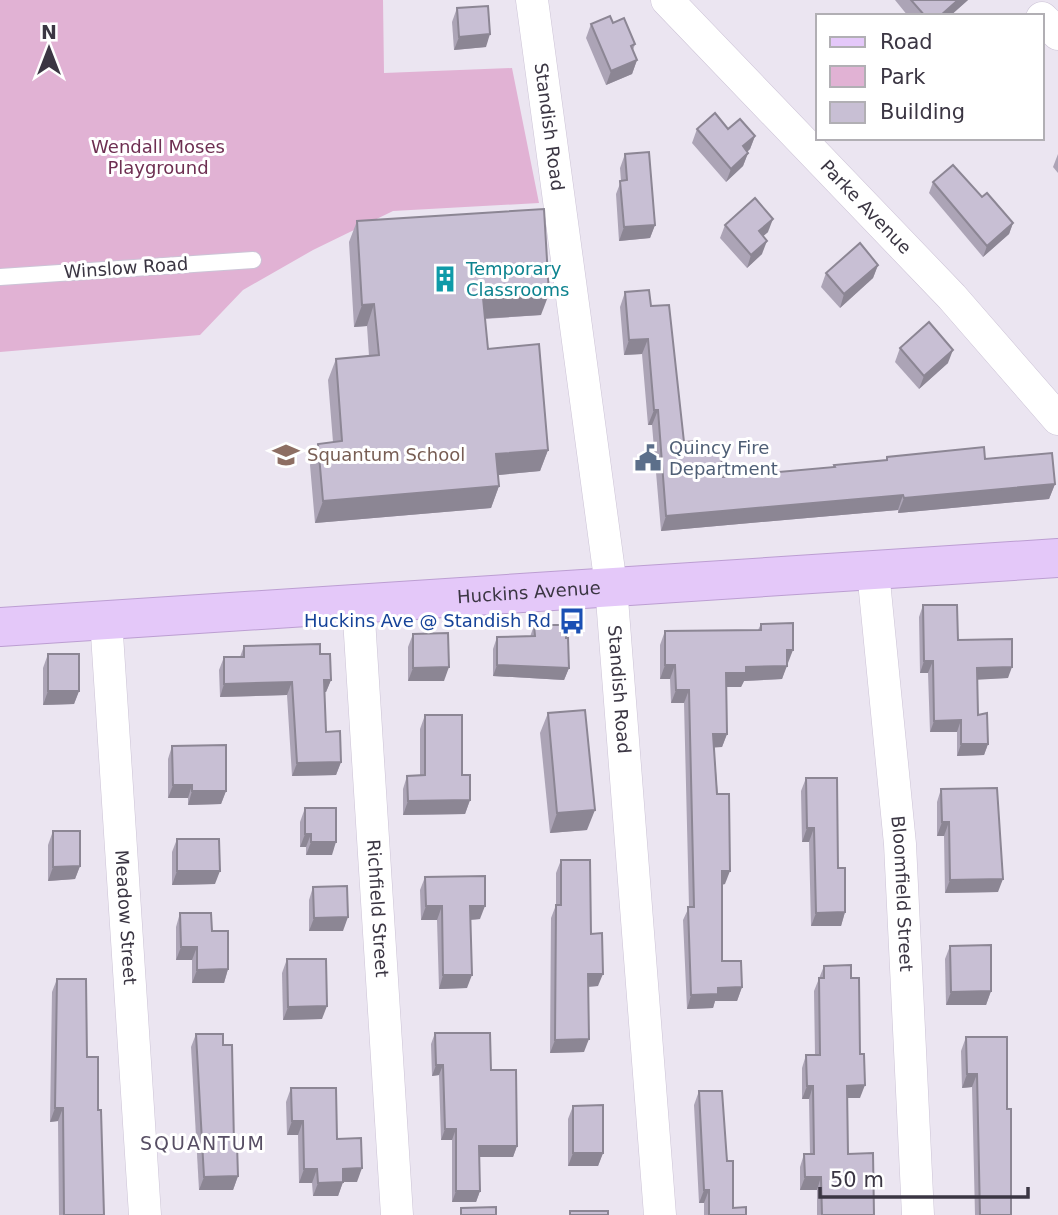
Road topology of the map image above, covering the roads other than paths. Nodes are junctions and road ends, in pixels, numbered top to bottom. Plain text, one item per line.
1 (532, 0) edge
2 (667, 0) edge
3 (1025, 0) edge
4 (1040, 14) edge
5 (253, 260) dead end
6 (0, 277) edge
7 (1058, 419) edge
8 (1058, 558) edge
9 (873, 571) junction
10 (611, 586) junction
11 (358, 603) junction
12 (106, 619) junction
13 (0, 627) edge
14 (145, 1215) edge
15 (397, 1215) edge
16 (660, 1215) edge
17 (918, 1215) edge

1 - 10 street, Standish Road
2 - 7 street, Parke Avenue
3 - 4 street
5 - 6 lane, Winslow Road
8 - 9 street, Huckins Avenue
9 - 10 street, Huckins Avenue
9 - 17 street, Bloomfield Street
10 - 11 street, Huckins Avenue
10 - 16 street, Standish Road
11 - 12 street, Huckins Avenue
11 - 15 street, Richfield Street
12 - 13 street, Huckins Avenue
12 - 14 street, Meadow Street

